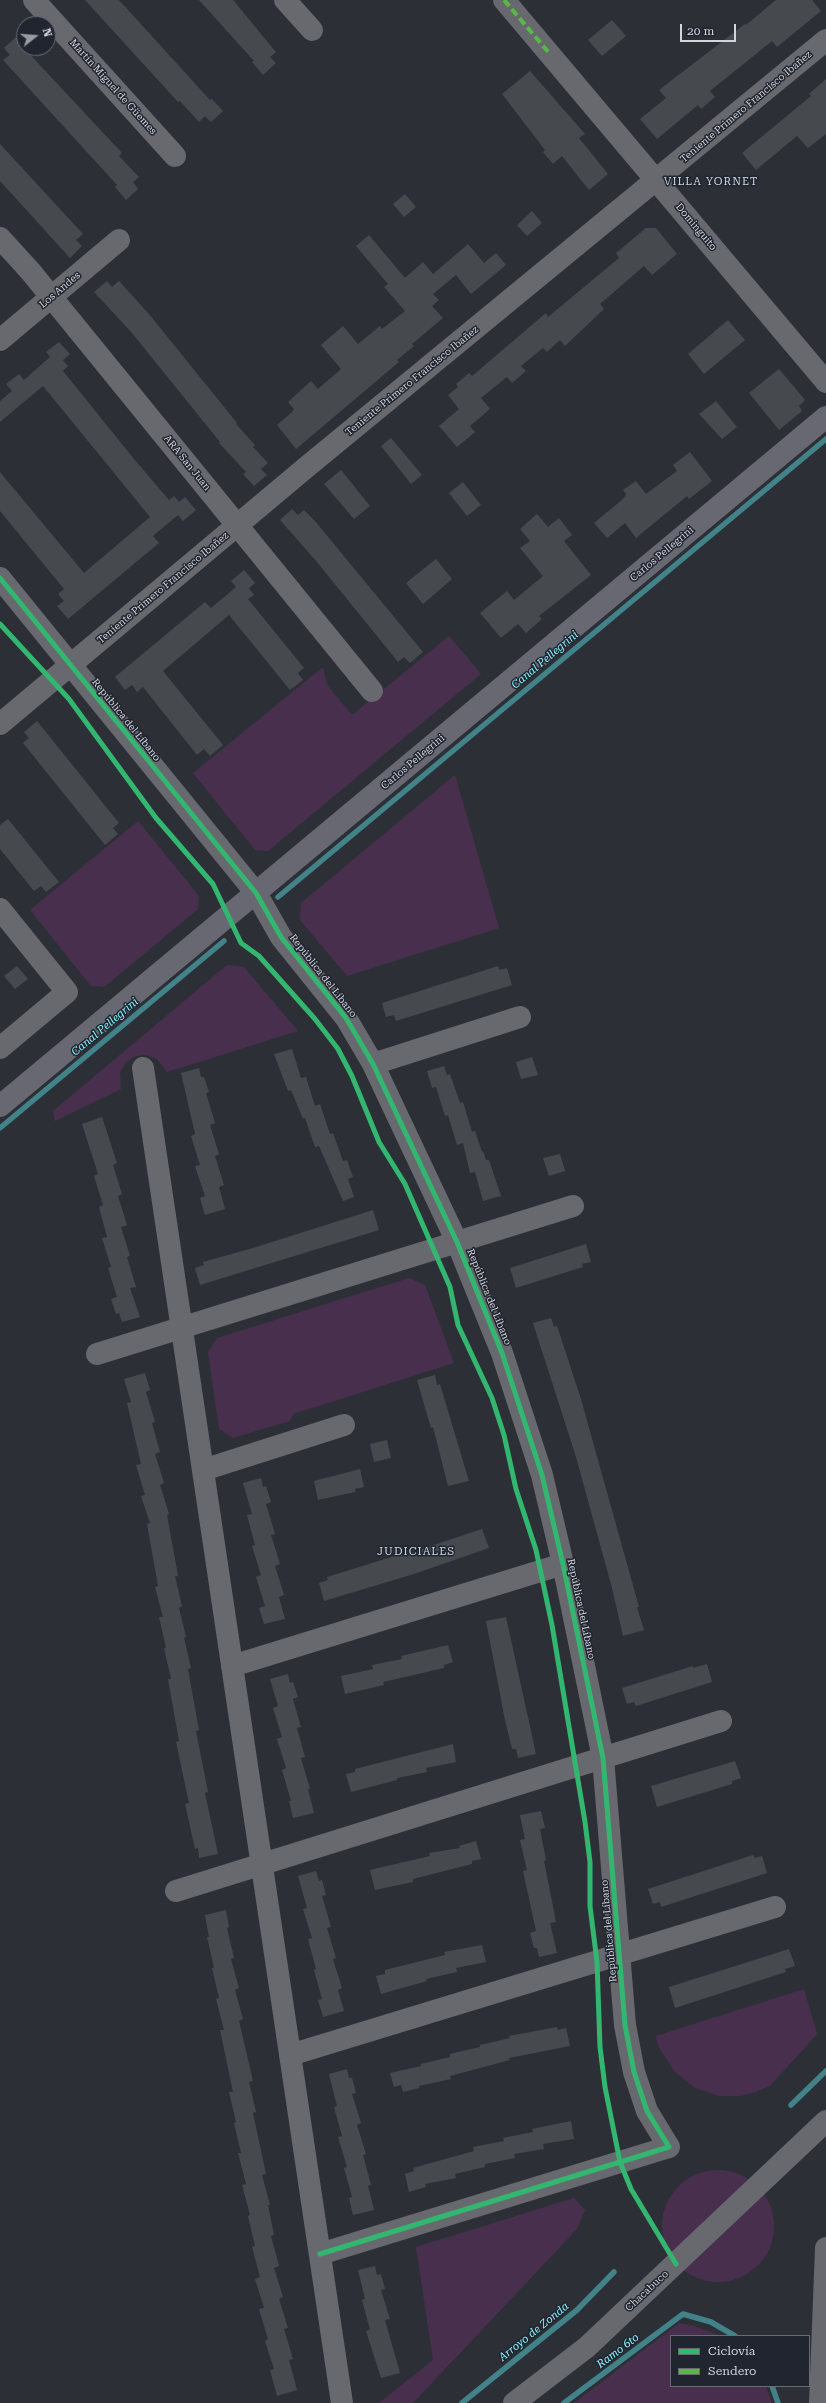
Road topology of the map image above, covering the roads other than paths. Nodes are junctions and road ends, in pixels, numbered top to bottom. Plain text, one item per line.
1 (34, 0) edge
2 (285, 0) edge
3 (504, 0) edge
4 (312, 30) dead end
5 (826, 40) edge
6 (175, 156) dead end
7 (657, 180) junction
8 (0, 238) edge
9 (119, 240) dead end
10 (52, 297) junction
11 (0, 340) edge
12 (826, 382) edge
13 (826, 417) edge
14 (237, 525) junction
15 (0, 578) edge
16 (70, 665) junction
17 (372, 691) dead end
18 (0, 724) edge
19 (256, 893) junction
20 (0, 909) edge
21 (520, 1017) dead end
22 (0, 1048) edge
23 (373, 1064) junction
24 (143, 1068) dead end
25 (0, 1106) edge
26 (573, 1206) dead end
27 (457, 1242) junction
28 (182, 1327) junction
29 (97, 1354) dead end
30 (344, 1426) dead end
31 (203, 1470) junction
32 (563, 1564) junction
33 (232, 1666) junction
34 (721, 1721) dead end
35 (603, 1758) junction
36 (263, 1864) junction
37 (176, 1890) dead end
38 (775, 1908) dead end
39 (620, 1955) junction
40 (290, 2055) junction
41 (825, 2130) edge
42 (826, 2248) edge
43 (320, 2254) junction
44 (342, 2403) edge
45 (514, 2403) edge
46 (820, 2403) edge

1 - 6 street, Martín Miguel de Güemes
2 - 4 street
3 - 7 street, Dominguito
5 - 7 street, Teniente Primero Francisco Ibañez
7 - 12 street, Dominguito
7 - 14 street, Teniente Primero Francisco Ibañez
8 - 10 street, ARA San Juan
9 - 10 street, Los Andes
10 - 11 street, Los Andes
10 - 14 street, ARA San Juan
13 - 19 main road, Carlos Pellegrini
14 - 16 street, Teniente Primero Francisco Ibañez
14 - 17 street, ARA San Juan
15 - 16 street, República del Líbano
16 - 18 street, Teniente Primero Francisco Ibañez
16 - 19 street, República del Líbano
19 - 23 street, República del Líbano
19 - 25 main road, Carlos Pellegrini
20 - 22 street
21 - 23 street
23 - 27 street, República del Líbano
24 - 28 street
26 - 27 street
27 - 28 street
27 - 32 street, República del Líbano
28 - 29 street
28 - 31 street
30 - 31 street
31 - 33 street
32 - 33 street
32 - 35 street, República del Líbano
33 - 36 street
34 - 35 street
35 - 36 street
35 - 39 street, República del Líbano
36 - 37 street
36 - 40 street
38 - 39 street
39 - 40 street
39 - 43 street, República del Líbano
40 - 43 street
41 - 45 street, Chacabuco
42 - 46 street
43 - 44 street

